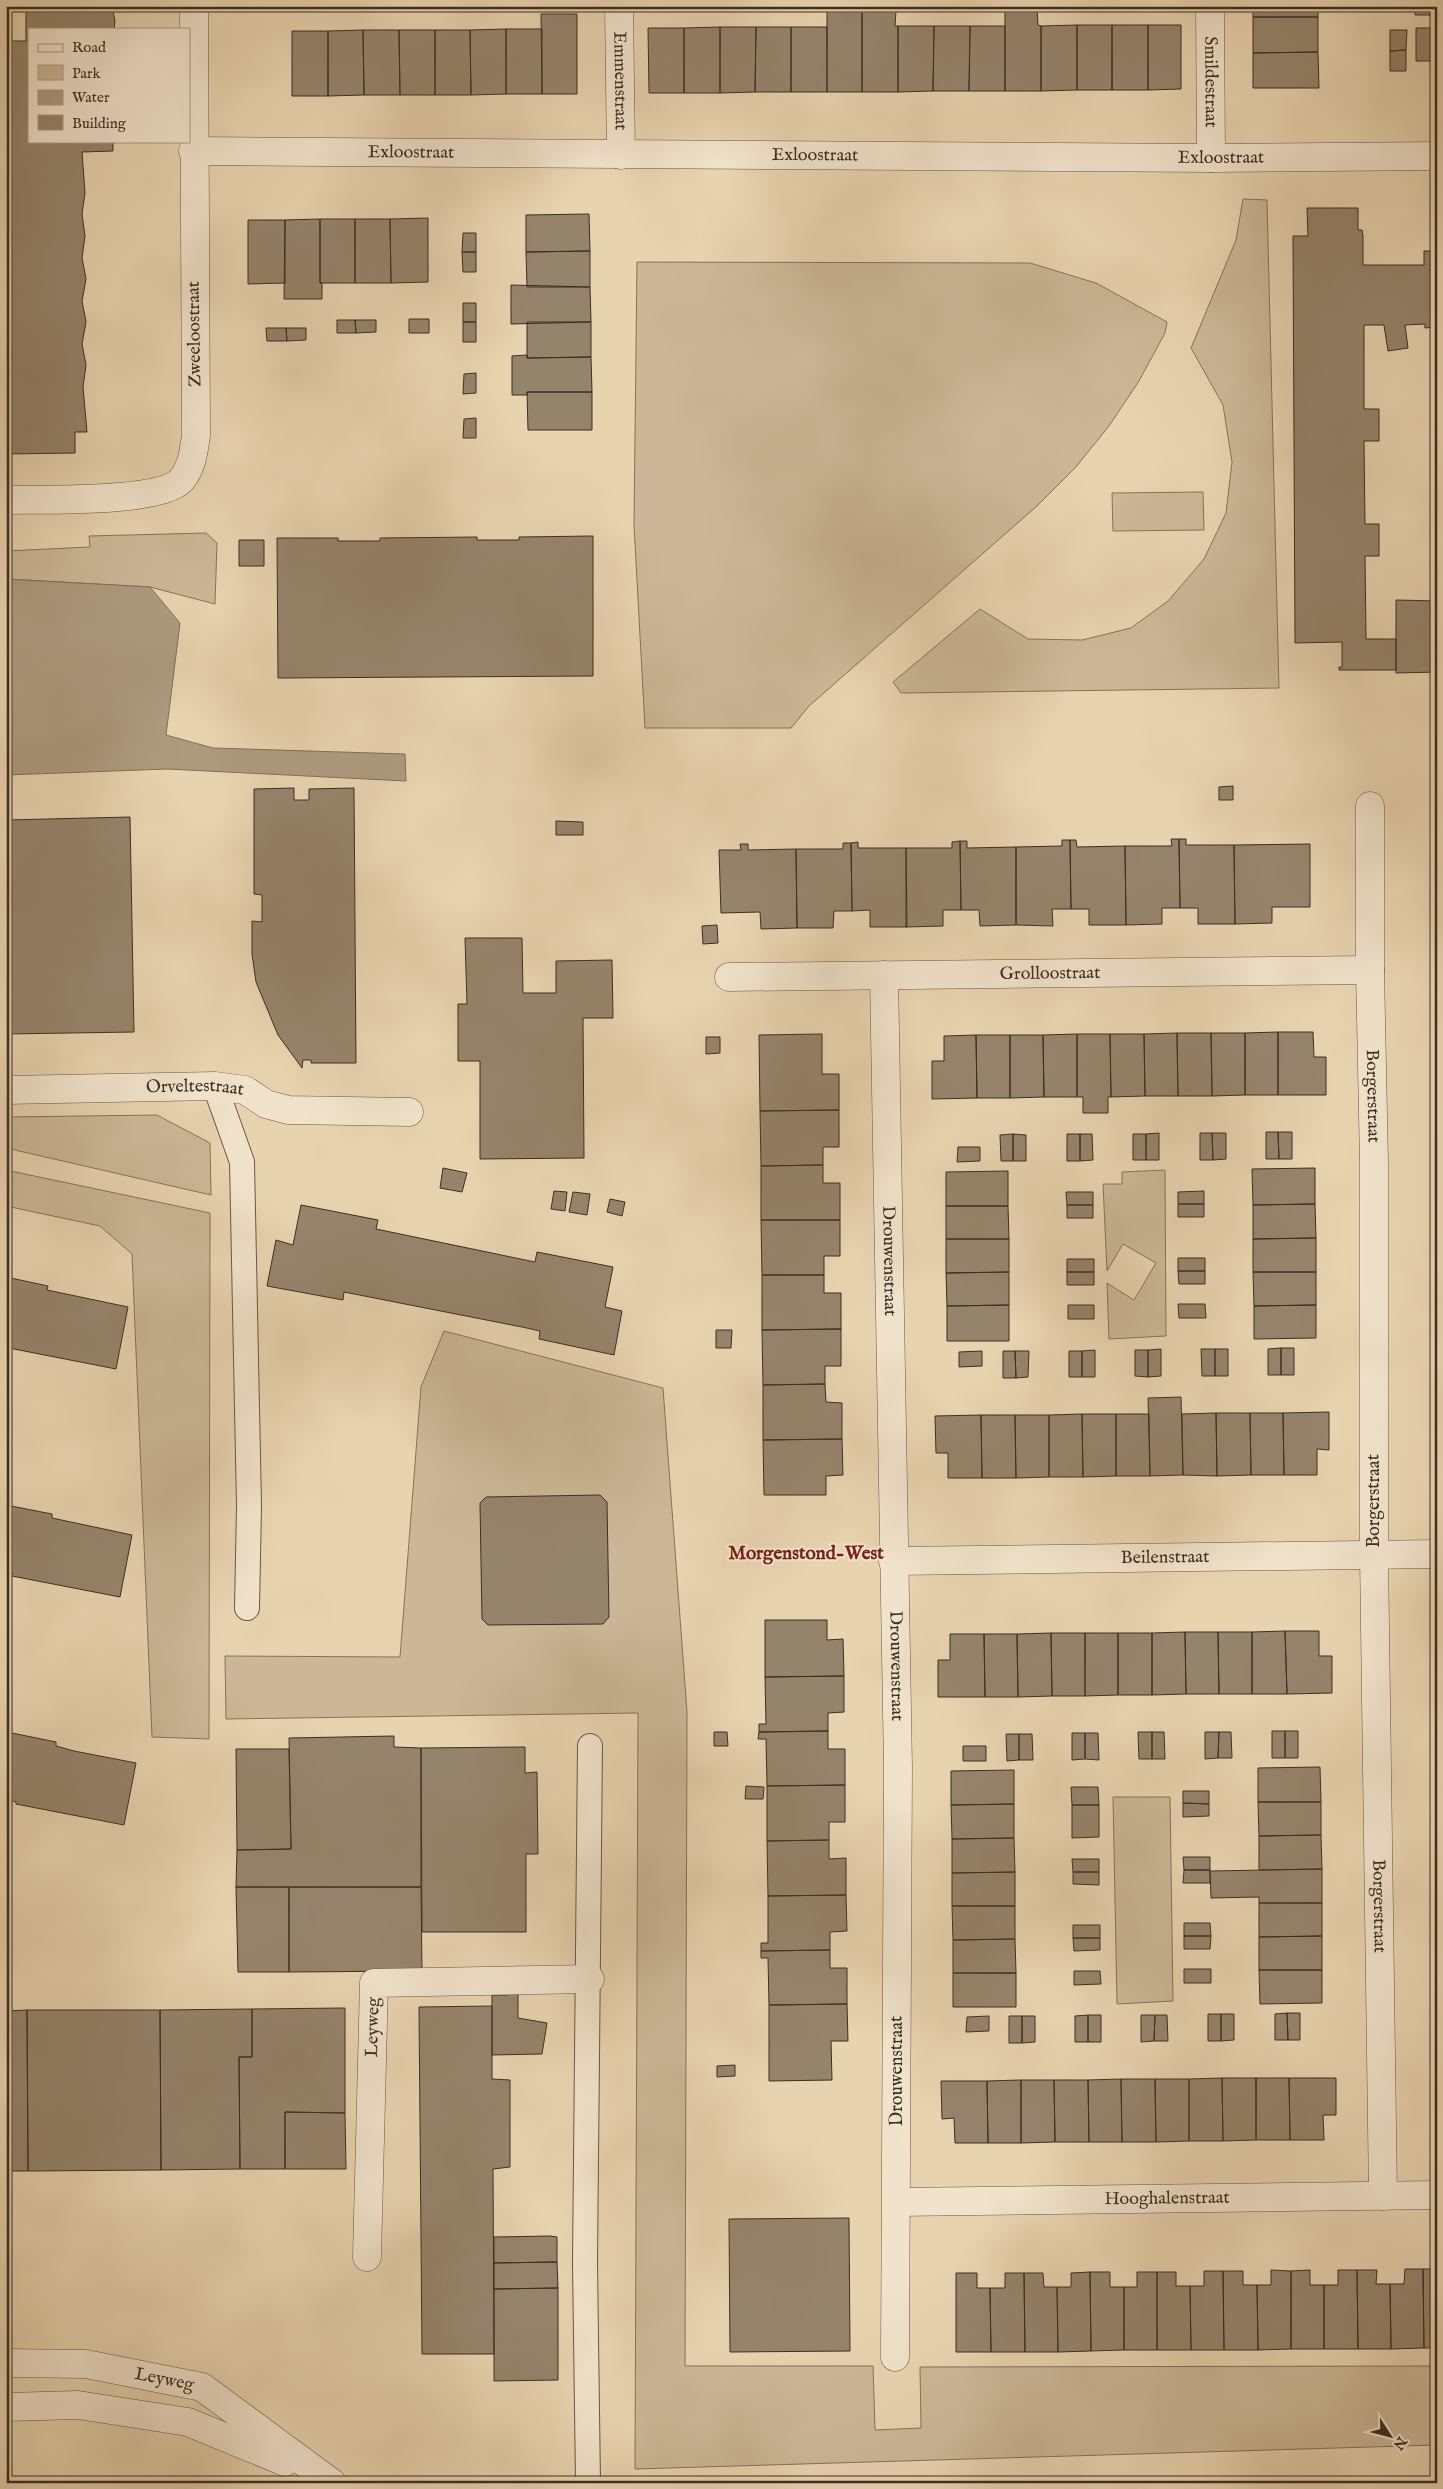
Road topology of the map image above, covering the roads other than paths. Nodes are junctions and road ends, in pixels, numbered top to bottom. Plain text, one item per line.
1 (194, 6) edge
2 (619, 6) edge
3 (1210, 6) edge
4 (193, 151) junction
5 (621, 155) junction
6 (1437, 156) edge
7 (1211, 158) junction
8 (6, 500) edge
9 (1370, 806) dead end
10 (1370, 970) junction
11 (884, 975) junction
12 (729, 977) dead end
13 (215, 1086) junction
14 (6, 1090) edge
15 (409, 1112) dead end
16 (1437, 1554) edge
17 (1374, 1556) junction
18 (894, 1561) junction
19 (247, 1608) dead end
20 (590, 1746) dead end
21 (590, 1979) junction
22 (1437, 2194) edge
23 (1383, 2196) junction
24 (897, 2202) junction
25 (367, 2257) dead end
26 (895, 2357) dead end
27 (6, 2363) edge
28 (6, 2407) edge
29 (327, 2480) edge
30 (588, 2483) edge

1 - 4 street, Zweeloostraat
2 - 5 street, Emmenstraat
3 - 7 street, Smildestraat
4 - 5 street, Exloostraat
4 - 8 street, Zweeloostraat
5 - 7 street, Exloostraat
6 - 7 street, Exloostraat
9 - 10 street, Borgerstraat
10 - 11 street, Grolloostraat
10 - 17 street, Borgerstraat
11 - 12 street, Grolloostraat
11 - 18 street, Drouwenstraat
13 - 14 street, Orveltestraat
13 - 15 street, Orveltestraat
13 - 19 lane
16 - 17 street, Beilenstraat
17 - 18 street, Beilenstraat
17 - 23 street, Borgerstraat
18 - 24 street, Drouwenstraat
20 - 21 lane
21 - 25 street, Leyweg
21 - 30 lane
22 - 23 street, Hooghalenstraat
23 - 24 street, Hooghalenstraat
24 - 26 street, Drouwenstraat
27 - 29 street, Leyweg
28 - 29 street, Leyweg

